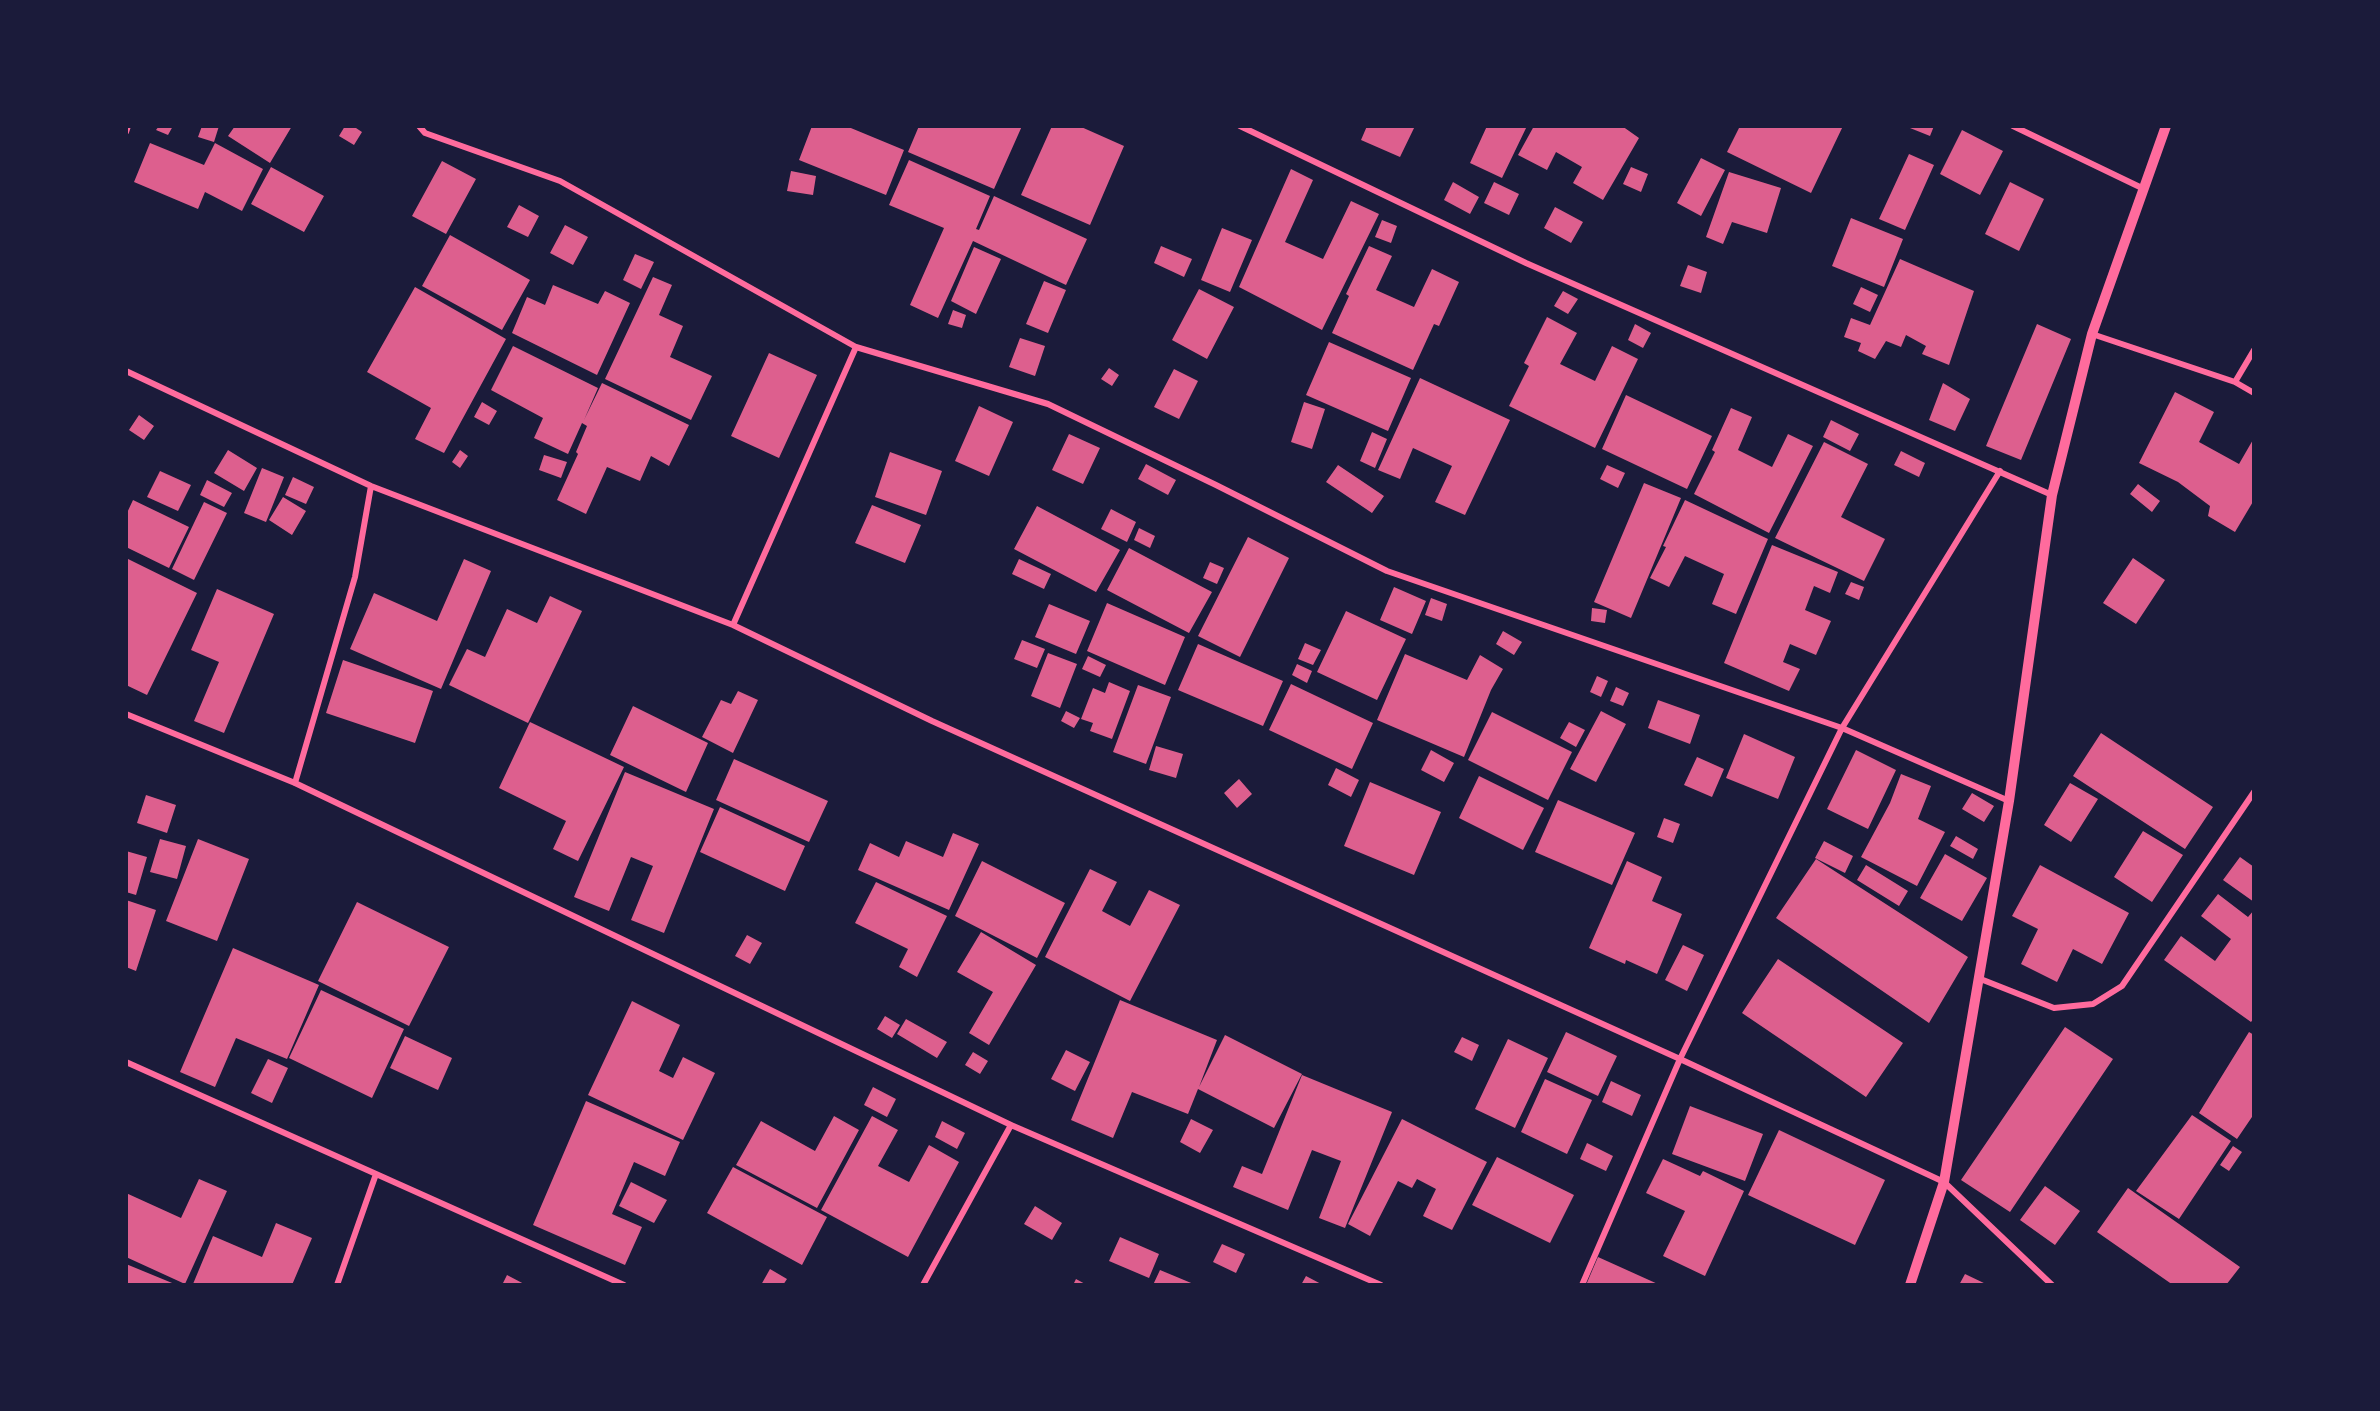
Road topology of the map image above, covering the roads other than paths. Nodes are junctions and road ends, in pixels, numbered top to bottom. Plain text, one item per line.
1 (128, 126) edge
2 (419, 126) edge
3 (1240, 126) edge
4 (2013, 126) edge
5 (2166, 126) edge
6 (126, 132) edge
7 (2144, 189) junction
8 (2092, 334) junction
9 (856, 347) junction
10 (2254, 350) edge
11 (126, 371) edge
12 (2235, 382) junction
13 (2254, 393) edge
14 (2000, 471) junction
15 (371, 486) junction
16 (2052, 495) junction
17 (733, 625) junction
18 (126, 714) edge
19 (1842, 728) junction
20 (295, 783) junction
21 (2254, 792) edge
22 (2009, 801) junction
23 (1978, 978) junction
24 (1680, 1059) junction
25 (126, 1062) edge
26 (1011, 1125) junction
27 (376, 1174) junction
28 (1944, 1182) junction
29 (337, 1285) edge
30 (624, 1285) edge
31 (924, 1285) edge
32 (1381, 1285) edge
33 (1582, 1285) edge
34 (1910, 1285) edge
35 (2052, 1285) edge

1 - 6 street
2 - 9 street
3 - 14 street
4 - 7 street
5 - 7 street
7 - 8 street
8 - 12 street
8 - 16 street
9 - 17 street
9 - 19 street
10 - 12 street
11 - 15 street
12 - 13 street
14 - 16 street
14 - 19 street
15 - 17 street
15 - 20 street
16 - 22 street
17 - 24 street
18 - 20 street
19 - 22 street
19 - 24 street
20 - 26 street
21 - 23 street
22 - 23 street
23 - 28 street
24 - 28 street
24 - 33 street
25 - 27 street
26 - 31 street
26 - 32 street
27 - 29 street
27 - 30 street
28 - 34 street
28 - 35 street

